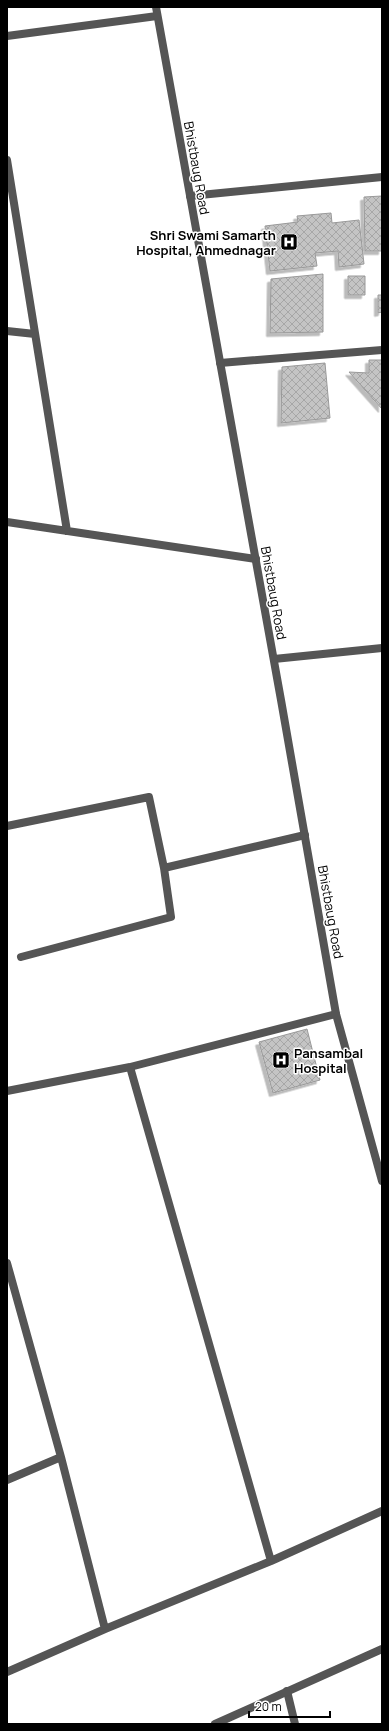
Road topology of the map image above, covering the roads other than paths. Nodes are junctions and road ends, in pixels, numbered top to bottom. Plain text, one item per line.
1 (156, 7) edge
2 (157, 16) junction
3 (7, 36) edge
4 (7, 160) edge
5 (382, 177) edge
6 (190, 196) junction
7 (7, 331) edge
8 (35, 334) junction
9 (382, 350) edge
10 (220, 363) junction
11 (7, 522) edge
12 (67, 531) junction
13 (256, 559) junction
14 (382, 648) edge
15 (274, 659) junction
16 (7, 826) edge
17 (305, 834) junction
18 (164, 868) junction
19 (21, 957) dead end
20 (336, 1014) junction
21 (130, 1067) junction
22 (7, 1091) edge
23 (382, 1181) edge
24 (7, 1263) edge
25 (61, 1457) junction
26 (7, 1480) edge
27 (382, 1510) edge
28 (271, 1561) junction
29 (105, 1629) junction
30 (382, 1649) edge
31 (7, 1672) edge
32 (288, 1691) junction
33 (215, 1724) edge
34 (295, 1724) edge

1 - 2 street, Bhistbaug Road
2 - 3 street
2 - 6 street, Bhistbaug Road
4 - 8 street
5 - 6 street
6 - 10 street, Bhistbaug Road
7 - 8 street
8 - 12 street
9 - 10 street
10 - 13 street, Bhistbaug Road
11 - 12 street
12 - 13 street
13 - 15 street, Bhistbaug Road
14 - 15 street
15 - 17 street, Bhistbaug Road
16 - 18 street
17 - 18 street
17 - 20 street, Bhistbaug Road
18 - 19 street
20 - 21 street
20 - 23 street, Bhistbaug Road
21 - 22 street
21 - 28 street
24 - 25 street
25 - 26 street
25 - 29 street
27 - 28 street
28 - 29 street
29 - 31 street
30 - 32 street
32 - 33 street
32 - 34 street

